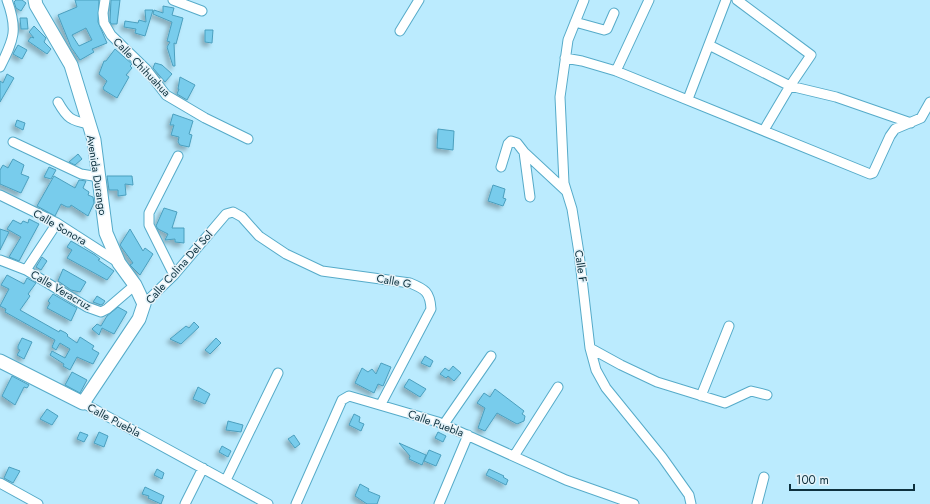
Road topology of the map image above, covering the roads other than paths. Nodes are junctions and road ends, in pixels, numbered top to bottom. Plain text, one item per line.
1 (7, 0) edge
2 (35, 0) edge
3 (105, 0) edge
4 (173, 0) edge
5 (419, 0) edge
6 (584, 0) edge
7 (649, 0) edge
8 (726, 0) edge
9 (737, 0) edge
10 (202, 11) dead end
11 (614, 14) dead end
12 (575, 22) junction
13 (400, 31) dead end
14 (708, 45) junction
15 (565, 58) junction
16 (1, 63) edge
17 (616, 71) junction
18 (790, 86) junction
19 (688, 99) junction
20 (58, 102) dead end
21 (930, 102) edge
22 (911, 123) junction
23 (89, 124) junction
24 (764, 130) junction
25 (248, 139) dead end
26 (13, 142) dead end
27 (524, 152) junction
28 (178, 156) dead end
29 (500, 166) dead end
30 (99, 177) junction
31 (566, 191) junction
32 (0, 195) edge
33 (530, 197) dead end
34 (57, 223) junction
35 (286, 254) joint
36 (0, 260) edge
37 (119, 263) junction
38 (26, 270) junction
39 (174, 275) junction
40 (135, 285) junction
41 (144, 304) junction
42 (729, 326) dead end
43 (590, 348) junction
44 (491, 356) dead end
45 (0, 361) edge
46 (278, 373) dead end
47 (558, 387) dead end
48 (767, 395) dead end
49 (701, 396) junction
50 (83, 403) junction
51 (382, 404) junction
52 (444, 424) junction
53 (468, 435) junction
54 (514, 456) junction
55 (203, 468) junction
56 (764, 477) dead end
57 (226, 480) junction
58 (0, 483) edge
59 (630, 503) edge
60 (38, 504) edge
61 (185, 504) edge
62 (268, 504) edge
63 (296, 504) edge
64 (439, 504) edge
65 (691, 504) edge
66 (757, 504) edge

1 - 16 street
2 - 23 main road, Avenida Durango
3 - 25 street, Calle Chihuahua
4 - 10 street
5 - 13 street
6 - 12 street, Calle F
7 - 17 street
8 - 14 street
9 - 18 street
11 - 12 street
12 - 15 street, Calle F
14 - 18 street
14 - 19 street
15 - 17 street
15 - 31 street, Calle F
17 - 19 street
18 - 22 street
18 - 24 street
19 - 24 street
20 - 23 street
21 - 22 street
22 - 24 street
23 - 30 main road, Avenida Durango
26 - 30 street
27 - 29 street
27 - 31 street
27 - 33 street
28 - 39 street
30 - 37 main road, Avenida Durango
31 - 43 street, Calle F
32 - 34 street, Calle Sonora
34 - 37 street, Calle Sonora
34 - 38 street, Calle Veracruz
35 - 39 street, Calle Colina Del Sol
35 - 51 street, Calle G
36 - 38 street, Calle Veracruz
37 - 40 main road, Avenida Durango
38 - 40 street, Calle Veracruz
39 - 41 street, Calle Colina Del Sol
40 - 41 main road, Avenida Durango
41 - 50 main road, Calle Colina Del Sol
42 - 49 street
43 - 49 street
43 - 65 street, Calle F
44 - 52 street
45 - 50 main road, Calle Puebla
46 - 57 street
47 - 54 street
48 - 49 street
50 - 55 street, Calle Puebla
51 - 52 street, Calle Puebla
51 - 63 street, Calle Puebla
52 - 53 street, Calle Puebla
53 - 54 street, Calle Puebla
53 - 64 street
54 - 59 street, Calle Puebla
55 - 57 street, Calle Puebla
55 - 61 street
56 - 66 street
57 - 62 street, Calle Puebla
58 - 60 street

